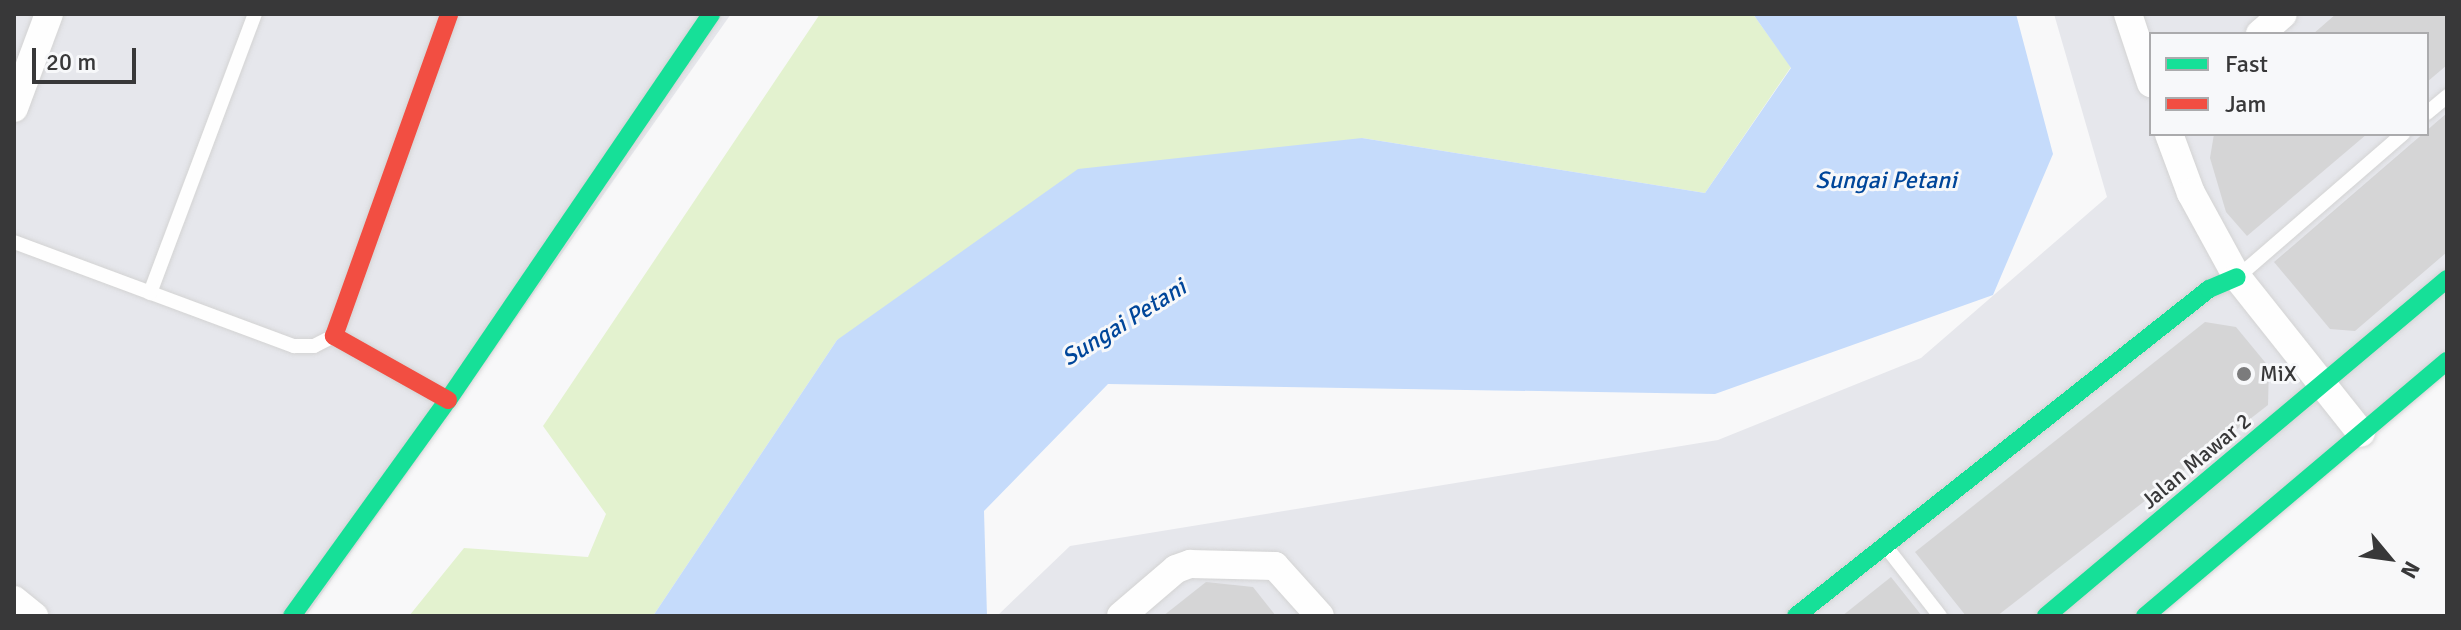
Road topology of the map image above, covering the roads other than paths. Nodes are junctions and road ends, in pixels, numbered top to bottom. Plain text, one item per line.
1 (49, 14) edge
2 (255, 14) edge
3 (449, 14) edge
4 (711, 14) edge
5 (2128, 14) edge
6 (2283, 14) edge
7 (2262, 32) edge
8 (2149, 77) edge
9 (2447, 96) edge
10 (14, 108) edge
11 (2429, 111) edge
12 (2170, 136) edge
13 (2401, 136) edge
14 (14, 242) edge
15 (2237, 277) junction
16 (2447, 279) edge
17 (150, 293) junction
18 (334, 336) junction
19 (2447, 361) edge
20 (2323, 387) junction
21 (448, 400) junction
22 (2361, 433) junction
23 (1885, 545) junction
24 (14, 600) edge
25 (34, 616) edge
26 (292, 616) edge
27 (1121, 616) edge
28 (1320, 616) edge
29 (1796, 616) edge
30 (1940, 616) edge
31 (2046, 616) edge
32 (2145, 616) edge

1 - 10 street
2 - 17 lane
3 - 18 street
4 - 21 street
5 - 8 street
6 - 7 street
9 - 11 lane
12 - 15 street
13 - 15 lane
14 - 17 lane
15 - 20 street
15 - 23 street
16 - 20 street, Jalan Mawar 2
17 - 18 lane
18 - 21 street
19 - 22 street
20 - 22 street
20 - 31 street, Jalan Mawar 2
21 - 26 street
22 - 32 street
23 - 29 street
23 - 30 lane
24 - 25 street
27 - 28 street

